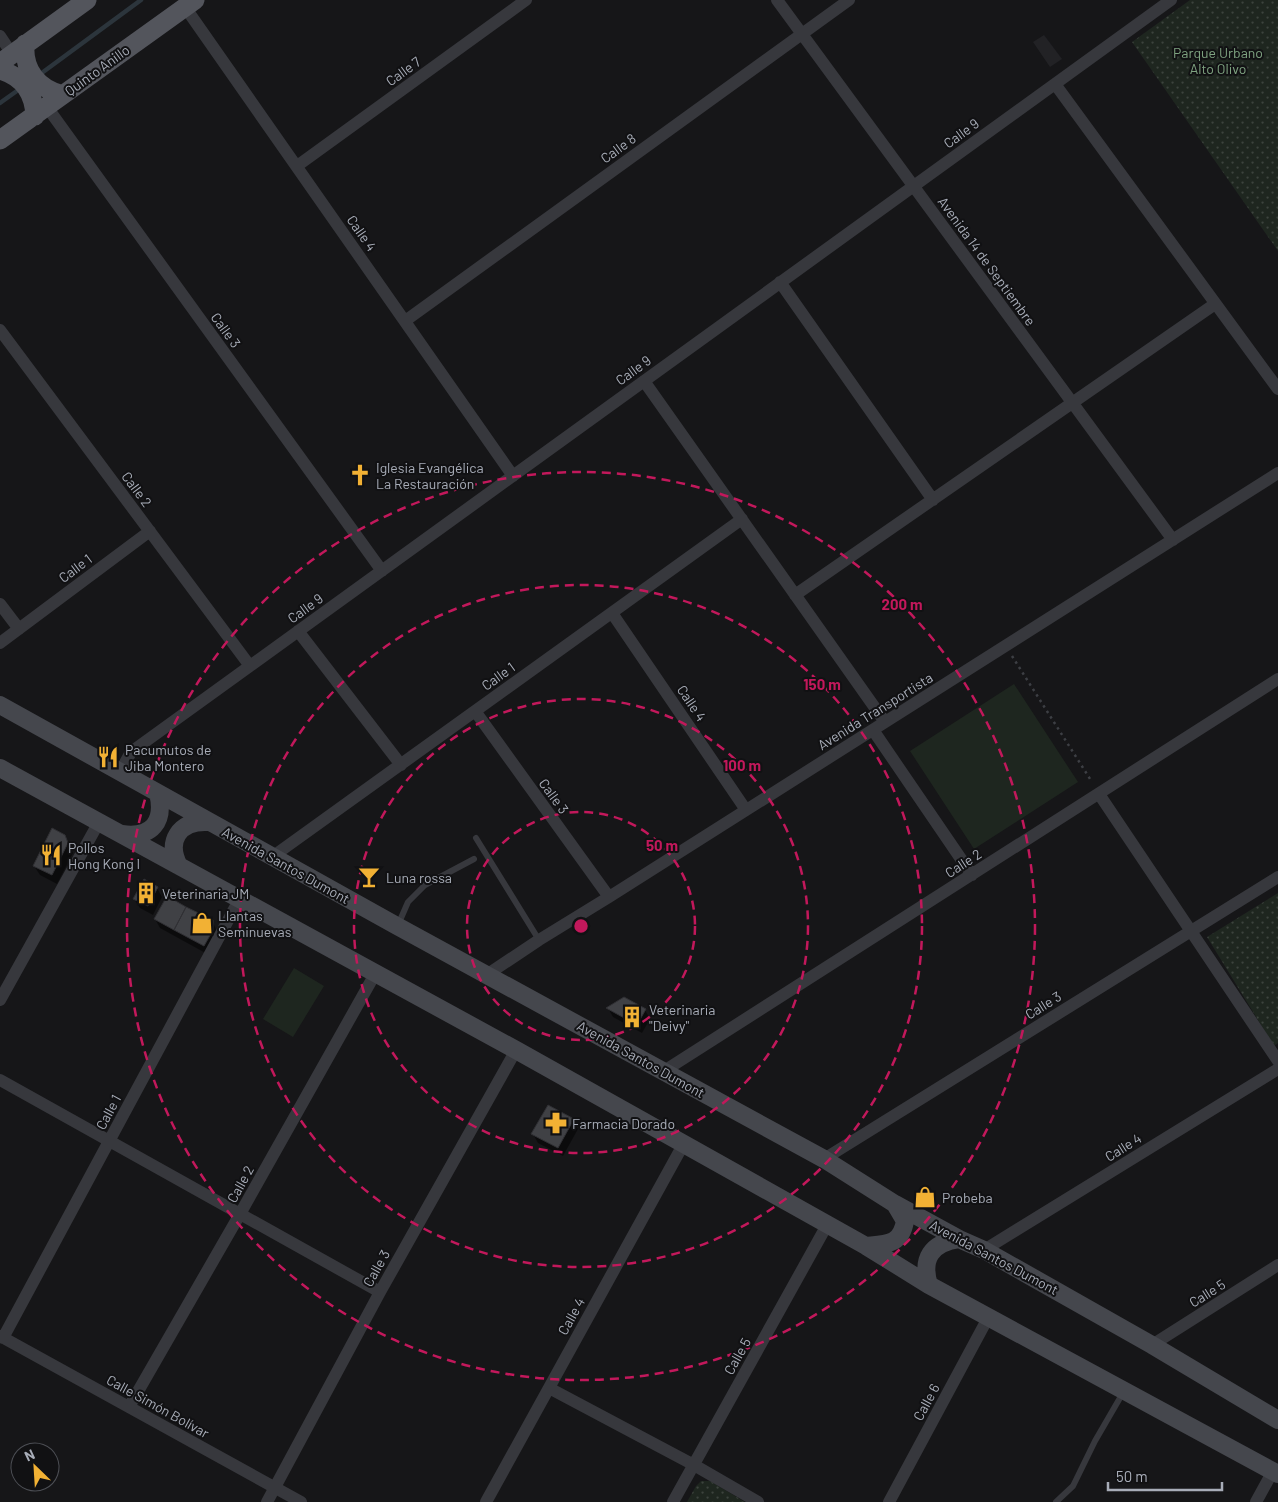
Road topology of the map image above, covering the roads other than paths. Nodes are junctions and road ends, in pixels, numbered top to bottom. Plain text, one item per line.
1 (86, 0) edge
2 (526, 0) edge
3 (777, 0) edge
4 (850, 0) edge
5 (1172, 0) edge
6 (190, 3) edge
7 (802, 34) junction
8 (0, 36) edge
9 (12, 61) edge
10 (1056, 84) junction
11 (45, 101) junction
12 (0, 140) edge
13 (297, 166) junction
14 (913, 186) junction
15 (780, 282) junction
16 (1215, 304) junction
17 (405, 321) junction
18 (0, 330) edge
19 (644, 381) junction
20 (1278, 389) edge
21 (1072, 403) junction
22 (1278, 473) edge
23 (513, 476) junction
24 (933, 500) junction
25 (742, 519) junction
26 (150, 531) junction
27 (1173, 540) junction
28 (382, 571) junction
29 (796, 595) junction
30 (0, 604) edge
31 (612, 613) junction
32 (18, 629) junction
33 (298, 631) junction
34 (0, 643) edge
35 (250, 666) junction
36 (1278, 679) edge
37 (0, 705) edge
38 (475, 711) junction
39 (885, 722) junction
40 (873, 730) junction
41 (401, 765) junction
42 (0, 768) edge
43 (120, 772) junction
44 (158, 793) junction
45 (1099, 794) junction
46 (746, 810) junction
47 (99, 822) junction
48 (207, 822) junction
49 (121, 834) junction
50 (476, 838) dead end
51 (272, 857) junction
52 (474, 859) dead end
53 (179, 866) junction
54 (972, 875) junction
55 (1278, 877) edge
56 (609, 898) junction
57 (239, 900) junction
58 (397, 926) junction
59 (1191, 930) junction
60 (539, 940) junction
61 (375, 974) junction
62 (488, 974) junction
63 (0, 1000) edge
64 (516, 1050) junction
65 (1278, 1061) edge
66 (1278, 1070) edge
67 (664, 1071) junction
68 (0, 1080) edge
69 (109, 1140) junction
70 (682, 1145) junction
71 (824, 1159) junction
72 (895, 1204) junction
73 (240, 1214) junction
74 (827, 1225) junction
75 (959, 1239) junction
76 (866, 1246) junction
77 (984, 1250) junction
78 (1278, 1266) edge
79 (929, 1286) junction
80 (380, 1292) junction
81 (989, 1316) junction
82 (2, 1337) edge
83 (1152, 1346) junction
84 (549, 1388) junction
85 (1124, 1390) junction
86 (129, 1407) junction
87 (1278, 1420) edge
88 (694, 1465) junction
89 (1276, 1472) edge
90 (275, 1488) junction
91 (267, 1502) edge
92 (301, 1502) edge
93 (486, 1502) edge
94 (673, 1502) edge
95 (758, 1502) edge
96 (890, 1502) edge
97 (1056, 1502) edge
98 (1256, 1502) edge

1 - 9 main road
2 - 13 street, Calle 7
3 - 7 street, Avenida 14 de Septiembre
4 - 7 street, Calle 8
5 - 10 street, Calle 9
6 - 11 main road, Quinto Anillo
6 - 13 street, Calle 4
7 - 14 street, Avenida 14 de Septiembre
7 - 17 street, Calle 8
8 - 9 street
9 - 11 main road
10 - 14 street, Calle 9
10 - 16 street
11 - 12 main road, Quinto Anillo
11 - 28 street, Calle 3
13 - 17 street, Calle 4
14 - 15 street, Calle 9
14 - 21 street, Avenida 14 de Septiembre
15 - 19 street, Calle 9
15 - 24 street
16 - 20 street
16 - 21 street
17 - 23 street, Calle 4
18 - 26 street, Calle 2
19 - 23 street, Calle 9
19 - 25 street
21 - 24 street
21 - 27 street, Avenida 14 de Septiembre
22 - 27 street, Avenida Transportista
23 - 28 street, Calle 9
24 - 29 street
25 - 29 street
25 - 31 street, Calle 1
26 - 32 street, Calle 1
26 - 35 street, Calle 2
27 - 39 street, Avenida Transportista
28 - 33 street, Calle 9
29 - 39 street
30 - 32 street
31 - 38 street, Calle 1
31 - 46 street, Calle 4
32 - 34 street, Calle 1
33 - 35 street, Calle 9
33 - 41 street
35 - 43 street, Calle 9
36 - 45 street, Calle 2
37 - 43 main road, Avenida Santos Dumont
38 - 41 street, Calle 1
38 - 56 street, Calle 3
39 - 40 street, Avenida Transportista
40 - 46 street, Avenida Transportista
40 - 54 street
41 - 51 street, Calle 1
42 - 47 main road
43 - 44 main road, Avenida Santos Dumont
44 - 48 main road, Avenida Santos Dumont
44 - 49 main road
45 - 54 street, Calle 2
45 - 59 street
46 - 56 street, Avenida Transportista
47 - 49 main road
47 - 63 street
48 - 51 main road, Avenida Santos Dumont
48 - 53 main road
49 - 53 main road
50 - 60 lane
51 - 58 main road, Avenida Santos Dumont
52 - 58 lane
53 - 57 main road
54 - 67 street, Calle 2
55 - 59 street, Calle 3
56 - 60 street, Avenida Transportista
57 - 61 main road
57 - 69 street, Calle 1
58 - 62 main road, Avenida Santos Dumont
59 - 65 street
59 - 71 street, Calle 3
60 - 62 street, Avenida Transportista
61 - 64 main road
61 - 73 street, Calle 2
62 - 67 main road, Avenida Santos Dumont
64 - 70 main road
64 - 80 street, Calle 3
66 - 77 street, Calle 4
67 - 71 main road, Avenida Santos Dumont
68 - 69 street
69 - 73 street
69 - 82 street, Calle 1
70 - 74 main road
70 - 84 street, Calle 4
71 - 72 main road, Avenida Santos Dumont
72 - 75 main road, Avenida Santos Dumont
72 - 76 main road
73 - 80 street
73 - 86 street, Calle 2
74 - 76 main road
74 - 88 street, Calle 5
75 - 77 main road, Avenida Santos Dumont
75 - 79 main road
76 - 79 main road
77 - 83 main road, Avenida Santos Dumont
78 - 83 street, Calle 5
79 - 81 main road
80 - 90 street, Calle 3
81 - 85 main road
81 - 96 street, Calle 6
82 - 86 street, Calle Simón Bolívar
83 - 87 main road, Avenida Santos Dumont
84 - 88 street
84 - 93 street, Calle 4
85 - 89 main road
85 - 97 lane
86 - 90 street, Calle Simón Bolívar
88 - 94 street, Calle 5
88 - 95 street
89 - 98 street
90 - 91 street, Calle 3
90 - 92 street, Calle Simón Bolívar

